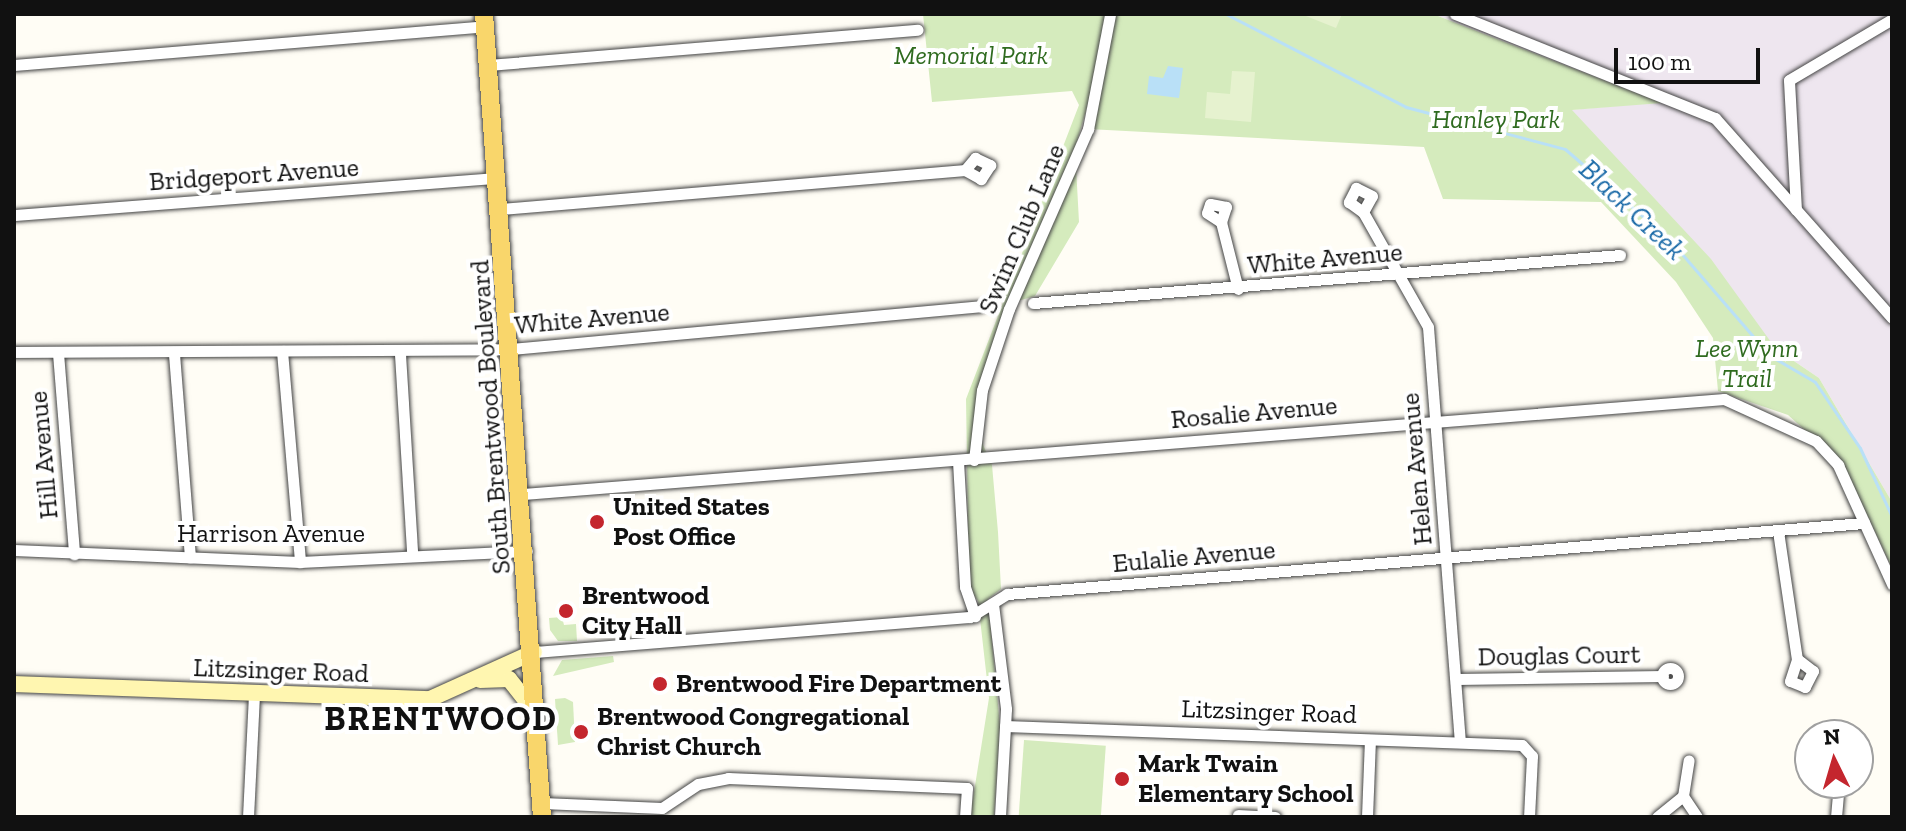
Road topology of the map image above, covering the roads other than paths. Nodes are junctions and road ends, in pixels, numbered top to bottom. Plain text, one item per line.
1 (1455, 14) edge
2 (1110, 15) edge
3 (1892, 19) edge
4 (485, 20) edge
5 (918, 30) dead end
6 (14, 65) edge
7 (488, 65) junction
8 (965, 170) dead end
9 (498, 178) junction
10 (501, 209) junction
11 (1796, 210) junction
12 (1363, 212) dead end
13 (14, 215) edge
14 (1221, 222) dead end
15 (1620, 255) dead end
16 (1396, 274) junction
17 (1238, 289) junction
18 (1033, 303) dead end
19 (980, 306) dead end
20 (1892, 318) edge
21 (511, 349) junction
22 (282, 351) junction
23 (14, 352) edge
24 (58, 353) junction
25 (174, 354) junction
26 (400, 354) junction
27 (1435, 420) junction
28 (974, 460) junction
29 (958, 461) junction
30 (523, 494) junction
31 (1864, 523) junction
32 (1778, 531) junction
33 (14, 550) edge
34 (527, 551) junction
35 (412, 552) junction
36 (74, 554) junction
37 (190, 557) junction
38 (1447, 558) junction
39 (300, 562) junction
40 (1892, 584) edge
41 (993, 604) junction
42 (975, 616) junction
43 (534, 652) junction
44 (1797, 659) dead end
45 (1663, 676) dead end
46 (1456, 679) junction
47 (478, 680) junction
48 (14, 684) edge
49 (254, 696) junction
50 (538, 717) junction
51 (1005, 726) junction
52 (1370, 740) junction
53 (1460, 740) junction
54 (1689, 760) dead end
55 (1683, 796) junction
56 (542, 810) edge
57 (664, 812) edge
58 (1238, 815) edge
59 (248, 817) edge
60 (965, 817) edge
61 (1000, 817) edge
62 (1275, 817) edge
63 (1367, 817) edge
64 (1529, 817) edge
65 (1657, 817) edge
66 (1697, 817) edge

1 - 11 street
2 - 28 street, Swim Club Lane
3 - 11 street
4 - 6 street
4 - 7 main road, South Brentwood Boulevard
5 - 7 street
7 - 9 main road, South Brentwood Boulevard
8 - 10 street
9 - 10 main road, South Brentwood Boulevard
9 - 13 street, Bridgeport Avenue
10 - 21 main road, South Brentwood Boulevard
11 - 20 street
12 - 16 street, Helen Avenue
14 - 17 street
15 - 16 street, White Avenue
16 - 17 street, White Avenue
16 - 27 street, Helen Avenue
17 - 18 street, White Avenue
19 - 21 street, White Avenue
21 - 26 street, White Avenue
21 - 30 main road, South Brentwood Boulevard
22 - 25 street, White Avenue
22 - 26 street, White Avenue
22 - 39 street
23 - 24 street, White Avenue
24 - 25 street, White Avenue
24 - 36 street, Hill Avenue
25 - 37 street
26 - 35 street
27 - 28 street, Rosalie Avenue
27 - 31 street, Rosalie Avenue
27 - 38 street, Helen Avenue
28 - 29 street, Rosalie Avenue
29 - 30 street, Rosalie Avenue
29 - 42 street
30 - 34 main road, South Brentwood Boulevard
31 - 32 street, Eulalie Avenue
31 - 40 street, Rosalie Avenue
32 - 38 street, Eulalie Avenue
32 - 44 street
33 - 36 street, Harrison Avenue
34 - 35 street, Harrison Avenue
34 - 43 main road, South Brentwood Boulevard
35 - 39 street, Harrison Avenue
36 - 37 street, Harrison Avenue
37 - 39 street, Harrison Avenue
38 - 41 street, Eulalie Avenue
38 - 46 street, Helen Avenue
41 - 42 street, Eulalie Avenue
41 - 51 street
42 - 43 street, Eulalie Avenue
43 - 47 street, Litzsinger Road
43 - 50 main road, South Brentwood Boulevard
45 - 46 street, Douglas Court
46 - 53 street, Helen Avenue
47 - 49 street, Litzsinger Road
47 - 50 street
48 - 49 street, Litzsinger Road
49 - 59 street
50 - 56 main road, South Brentwood Boulevard
51 - 52 street, Litzsinger Road
51 - 61 street
52 - 53 street, Litzsinger Road
52 - 63 street
53 - 64 street, Litzsinger Road
54 - 55 street
55 - 65 street
55 - 66 street
56 - 57 street
57 - 60 street
58 - 62 street

